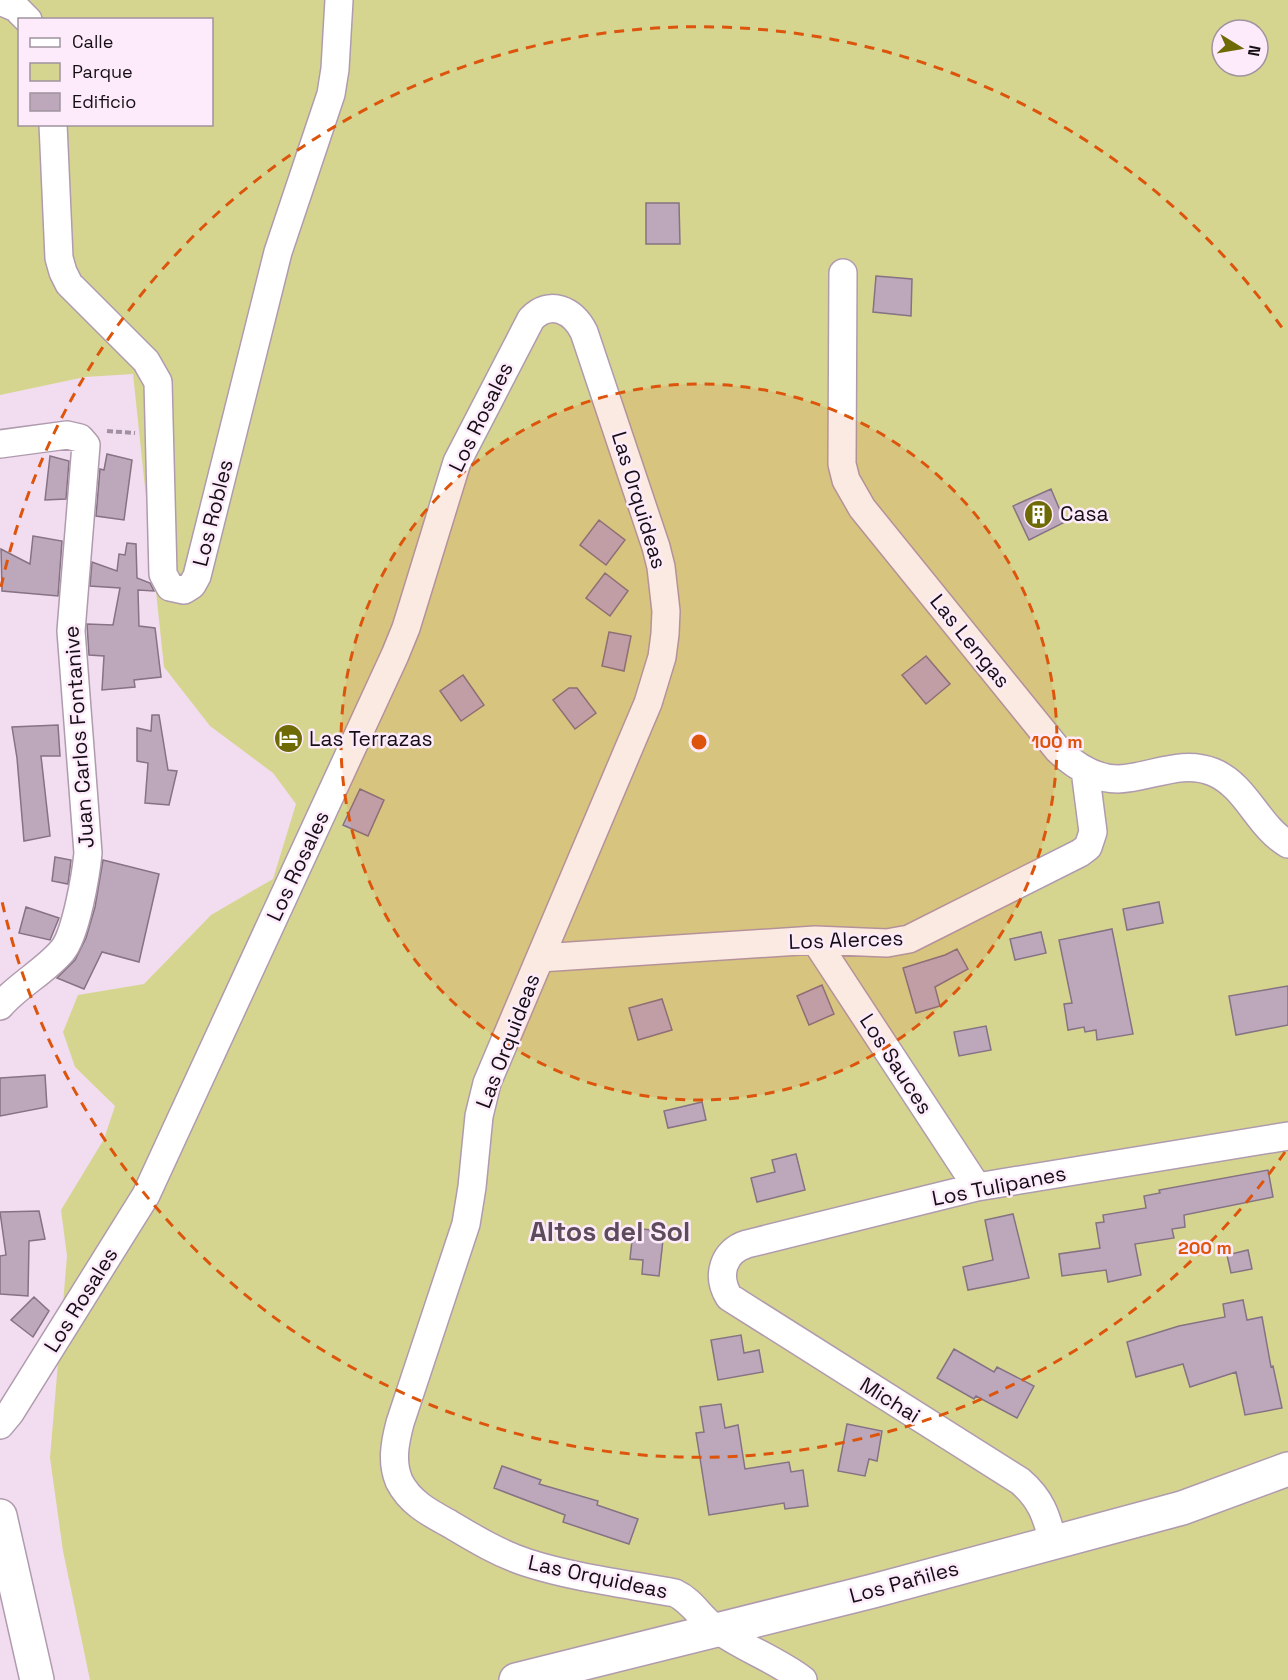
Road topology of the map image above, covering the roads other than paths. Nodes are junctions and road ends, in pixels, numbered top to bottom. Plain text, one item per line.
1 (339, 0) edge
2 (0, 1) edge
3 (26, 18) edge
4 (53, 126) edge
5 (843, 273) dead end
6 (565, 310) joint
7 (0, 444) edge
8 (1085, 770) junction
9 (1288, 844) edge
10 (815, 940) junction
11 (540, 958) junction
12 (0, 1006) edge
13 (1288, 1136) edge
14 (977, 1187) junction
15 (723, 1266) joint
16 (0, 1425) edge
17 (1288, 1469) edge
18 (0, 1516) edge
19 (1053, 1541) junction
20 (715, 1629) junction
21 (37, 1680) edge
22 (516, 1680) edge
23 (803, 1680) edge

1 - 4 street, Los Robles
2 - 3 street
5 - 8 street, Las Lengas
6 - 11 street, Las Orquideas
6 - 16 street, Los Rosales
7 - 12 street, Juan Carlos Fontanive
8 - 9 street, Las Lengas
8 - 10 street, Los Alerces
10 - 11 street, Los Alerces
10 - 14 street, Los Sauces
11 - 20 street, Las Orquideas
13 - 14 street, Los Tulipanes
14 - 15 street, Los Tulipanes
15 - 19 street, Michai
17 - 19 street, Los Pañiles
18 - 21 street
19 - 20 street, Los Pañiles
20 - 22 street, Los Pañiles
20 - 23 street

